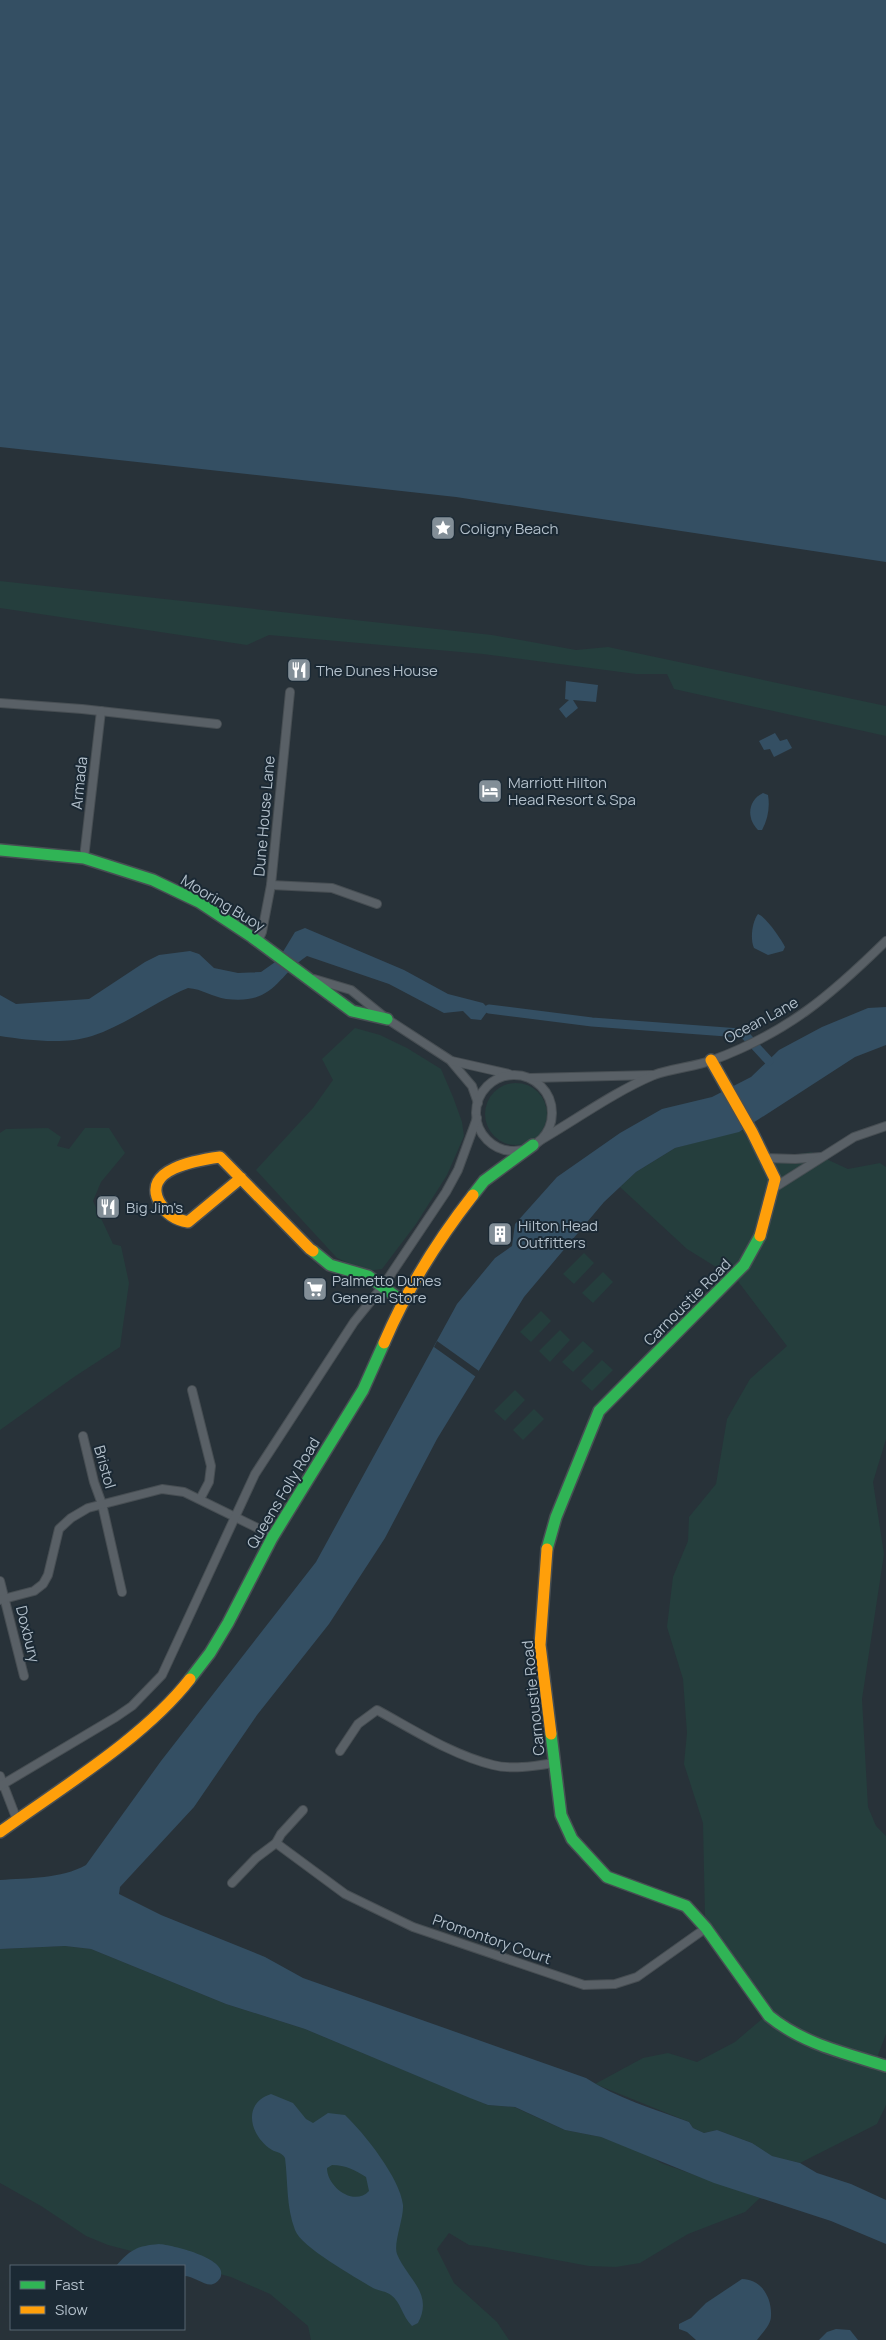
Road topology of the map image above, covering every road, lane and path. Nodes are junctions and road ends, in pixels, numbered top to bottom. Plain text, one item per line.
1 (290, 692) dead end
2 (0, 702) edge
3 (101, 711) junction
4 (218, 724) dead end
5 (0, 850) edge
6 (84, 858) junction
7 (271, 884) junction
8 (377, 904) dead end
9 (258, 941) junction
10 (886, 941) edge
11 (305, 975) junction
12 (387, 1019) junction
13 (450, 1060) junction
14 (711, 1060) junction
15 (516, 1075) junction
16 (655, 1075) junction
17 (529, 1078) junction
18 (478, 1103) junction
19 (477, 1118) junction
20 (886, 1126) edge
21 (536, 1143) junction
22 (823, 1157) junction
23 (765, 1158) junction
24 (242, 1178) junction
25 (772, 1190) junction
26 (383, 1286) junction
27 (402, 1301) junction
28 (192, 1390) dead end
29 (83, 1436) dead end
30 (200, 1499) junction
31 (102, 1504) junction
32 (236, 1519) junction
33 (274, 1536) junction
34 (0, 1581) edge
35 (122, 1592) dead end
36 (3, 1600) edge
37 (24, 1676) dead end
38 (340, 1751) dead end
39 (554, 1763) junction
40 (1, 1782) edge
41 (303, 1810) dead end
42 (17, 1820) junction
43 (0, 1832) edge
44 (276, 1843) junction
45 (232, 1883) dead end
46 (706, 1928) junction
47 (886, 2066) edge

1 - 7 street, Dune House Lane
2 - 3 street
3 - 4 street
3 - 6 street, Armada
5 - 6 street, Mooring Buoy
6 - 9 street, Mooring Buoy
7 - 8 street
7 - 9 street, Dune House Lane
9 - 11 street, Mooring Buoy
10 - 14 street, Ocean Lane
11 - 12 street, Mooring Buoy
11 - 12 street, Mooring Buoy
12 - 13 street, Mooring Buoy
13 - 15 street, Mooring Buoy
13 - 18 street, Mooring Buoy
14 - 16 street, Ocean Lane
14 - 23 street, Carnoustie Road
15 - 17 street
15 - 18 street
16 - 17 street, Ocean Lane
16 - 21 street, Ocean Lane
17 - 21 street
18 - 19 street
19 - 21 street
19 - 26 street, Queens Folly Road
20 - 22 street
21 - 27 street, Queens Folly Road
22 - 23 street
22 - 25 street
23 - 25 street, Carnoustie Road
24 - 24 street
24 - 26 street
25 - 39 street, Carnoustie Road
26 - 27 street
26 - 32 street, Queens Folly Road
27 - 33 street, Queens Folly Road
28 - 30 street
29 - 31 street, Bristol
30 - 31 street
30 - 32 street
31 - 35 street, Bristol
31 - 36 street
32 - 33 street
32 - 40 street, Queens Folly Road
33 - 42 street, Queens Folly Road
34 - 36 street, Doxbury
36 - 37 street, Doxbury
38 - 39 street
39 - 46 street, Carnoustie Road
40 - 42 street, Queens Folly Road
41 - 44 street
42 - 43 street, Queens Folly Road
44 - 45 street
44 - 46 street, Promontory Court
46 - 47 street, Carnoustie Road

